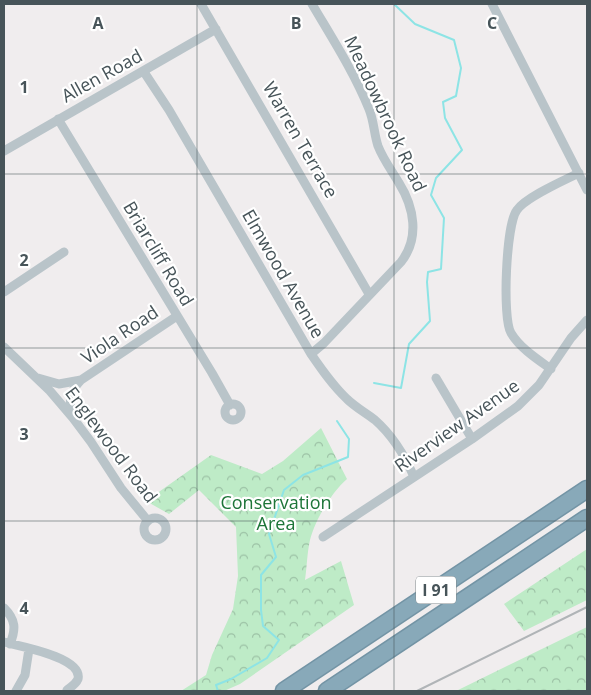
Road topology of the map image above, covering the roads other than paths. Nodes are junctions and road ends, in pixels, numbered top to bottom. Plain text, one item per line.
1 (201, 4) edge
2 (312, 4) edge
3 (492, 4) edge
4 (216, 29) junction
5 (144, 72) junction
6 (58, 120) junction
7 (4, 151) edge
8 (579, 173) junction
9 (587, 190) edge
10 (64, 252) dead end
11 (4, 292) edge
12 (369, 294) junction
13 (177, 316) junction
14 (587, 320) edge
15 (4, 347) edge
16 (311, 354) junction
17 (551, 369) junction
18 (32, 375) junction
19 (436, 378) dead end
20 (82, 380) junction
21 (230, 405) dead end
22 (73, 418) junction
23 (472, 439) junction
24 (414, 477) junction
25 (587, 489) edge
26 (587, 518) edge
27 (148, 521) dead end
28 (323, 537) dead end
29 (4, 608) edge
30 (7, 643) edge
31 (29, 649) junction
32 (67, 690) edge
33 (16, 691) edge
34 (284, 691) edge
35 (327, 691) edge

1 - 4 street, Warren Terrace
2 - 12 street, Meadowbrook Road
3 - 8 street
4 - 5 street, Allen Road
4 - 12 street, Warren Terrace
5 - 6 street, Allen Road
5 - 16 street, Elmwood Avenue
6 - 7 street, Allen Road
6 - 13 street, Briarcliff Road
8 - 9 street
8 - 17 street
10 - 11 street
12 - 16 street, Meadowbrook Road
13 - 20 street, Viola Road
13 - 21 street, Briarcliff Road
14 - 17 street, Riverview Avenue
15 - 18 street, Englewood Road
16 - 24 street, Elmwood Avenue
17 - 23 street, Riverview Avenue
18 - 20 street, Viola Road
18 - 22 street, Englewood Road
19 - 23 street
20 - 22 street, Viola Road
22 - 27 street, Englewood Road
23 - 24 street, Riverview Avenue
24 - 28 street, Riverview Avenue
25 - 34 highway, I 91
26 - 35 highway, I 91
29 - 30 street
30 - 31 street
31 - 32 street
31 - 33 street

